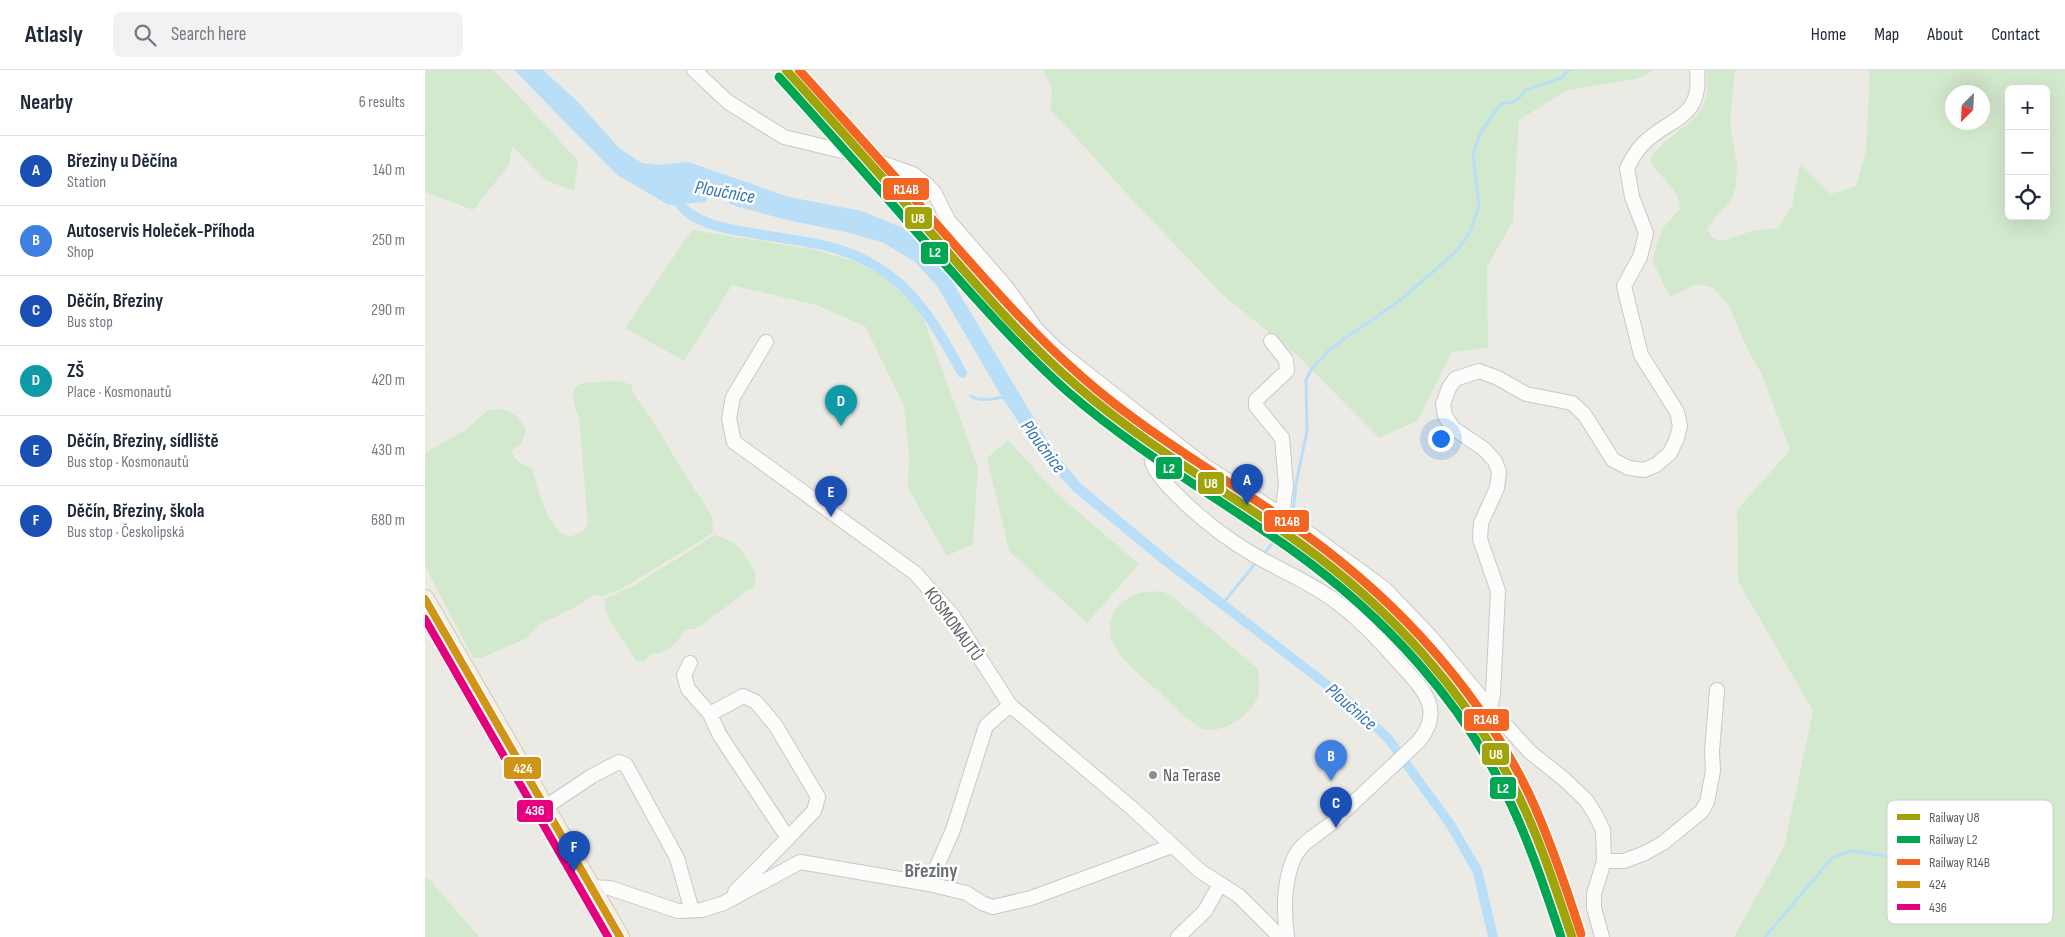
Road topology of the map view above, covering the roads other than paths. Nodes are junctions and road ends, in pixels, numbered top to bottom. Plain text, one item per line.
1 (694, 70) edge
2 (1697, 70) edge
3 (1271, 341) dead end
4 (766, 342) dead end
5 (1163, 434) junction
6 (1282, 515) junction
7 (425, 599) edge
8 (690, 662) dead end
9 (1717, 690) dead end
10 (1010, 705) junction
11 (1490, 708) junction
12 (710, 714) junction
13 (544, 808) junction
14 (789, 837) junction
15 (1172, 846) junction
16 (1604, 861) junction
17 (929, 884) junction
18 (1220, 884) junction
19 (591, 888) junction
20 (724, 903) junction
21 (692, 911) junction
22 (1285, 912) junction
23 (1263, 920) junction
24 (620, 937) edge
25 (1178, 937) edge
26 (1280, 937) edge
27 (1287, 937) edge
28 (1602, 937) edge

1 - 5 street
2 - 11 street
3 - 6 street
4 - 10 street, KOSMONAUTŮ
5 - 6 street
5 - 22 street
6 - 11 street
7 - 13 main road
8 - 12 street
9 - 16 street
10 - 15 street, KOSMONAUTŮ
10 - 17 street
11 - 16 street
12 - 14 street
12 - 14 street
13 - 19 main road
13 - 21 street
14 - 20 street
15 - 17 street
15 - 18 street, KOSMONAUTŮ
16 - 28 street
17 - 20 street
18 - 23 street, KOSMONAUTŮ
18 - 25 street
19 - 21 street
19 - 24 main road
20 - 21 street
22 - 23 street
22 - 27 street
23 - 26 street, KOSMONAUTŮ

